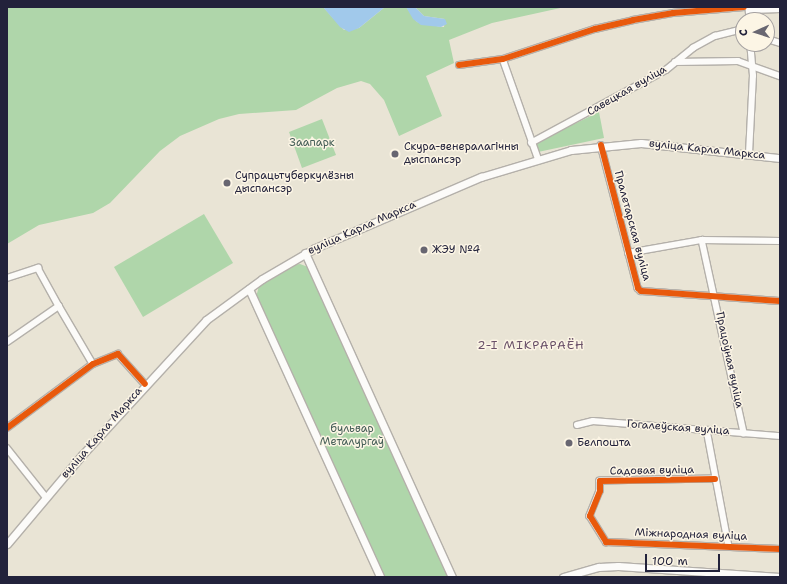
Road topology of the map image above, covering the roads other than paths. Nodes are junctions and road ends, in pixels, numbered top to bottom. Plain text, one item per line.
1 (747, 8) edge
2 (780, 9) edge
3 (735, 31) edge
4 (750, 52) edge
5 (503, 59) junction
6 (675, 62) junction
7 (459, 65) dead end
8 (751, 68) junction
9 (780, 76) edge
10 (531, 143) junction
11 (601, 145) junction
12 (749, 154) junction
13 (538, 158) junction
14 (780, 158) edge
15 (702, 240) junction
16 (780, 241) edge
17 (305, 253) junction
18 (628, 253) junction
19 (7, 278) edge
20 (249, 289) junction
21 (716, 296) junction
22 (780, 301) edge
23 (59, 306) junction
24 (7, 342) edge
25 (93, 364) junction
26 (145, 384) junction
27 (577, 425) dead end
28 (7, 428) edge
29 (707, 430) junction
30 (744, 433) junction
31 (780, 436) edge
32 (7, 448) edge
33 (716, 479) junction
34 (46, 497) junction
35 (602, 540) joint
36 (7, 544) edge
37 (729, 546) junction
38 (780, 549) edge
39 (380, 577) edge
40 (452, 577) edge
41 (563, 577) edge
42 (780, 577) edge

1 - 2 street
1 - 5 street
3 - 6 street, Савецкая вуліца
4 - 8 street
5 - 7 street
5 - 10 street
6 - 8 street
6 - 10 street, Савецкая вуліца
8 - 9 street
8 - 12 street
10 - 13 street
11 - 12 main road, вуліца Карла Маркса
11 - 13 main road, вуліца Карла Маркса
11 - 18 street, Пралетарская вуліца
12 - 14 main road, вуліца Карла Маркса
13 - 17 main road, вуліца Карла Маркса
15 - 16 street
15 - 18 street
15 - 21 street, Працоўная вуліца
17 - 20 main road, вуліца Карла Маркса
17 - 40 main road
18 - 21 street, Пралетарская вуліца
19 - 23 street
20 - 26 main road, вуліца Карла Маркса
20 - 39 main road
21 - 22 street, Пралетарская вуліца
21 - 30 street, Працоўная вуліца
23 - 24 street
23 - 25 street
25 - 26 street
25 - 28 street
26 - 34 main road, вуліца Карла Маркса
27 - 29 street, Гогалеўская вуліца
29 - 30 street, Гогалеўская вуліца
29 - 33 street
30 - 31 street, Гогалеўская вуліца
32 - 34 street
33 - 35 street, Садовая вуліца
33 - 37 street
34 - 36 main road, вуліца Карла Маркса
35 - 37 street, Міжнародная вуліца
37 - 38 street, Міжнародная вуліца
41 - 42 main road

